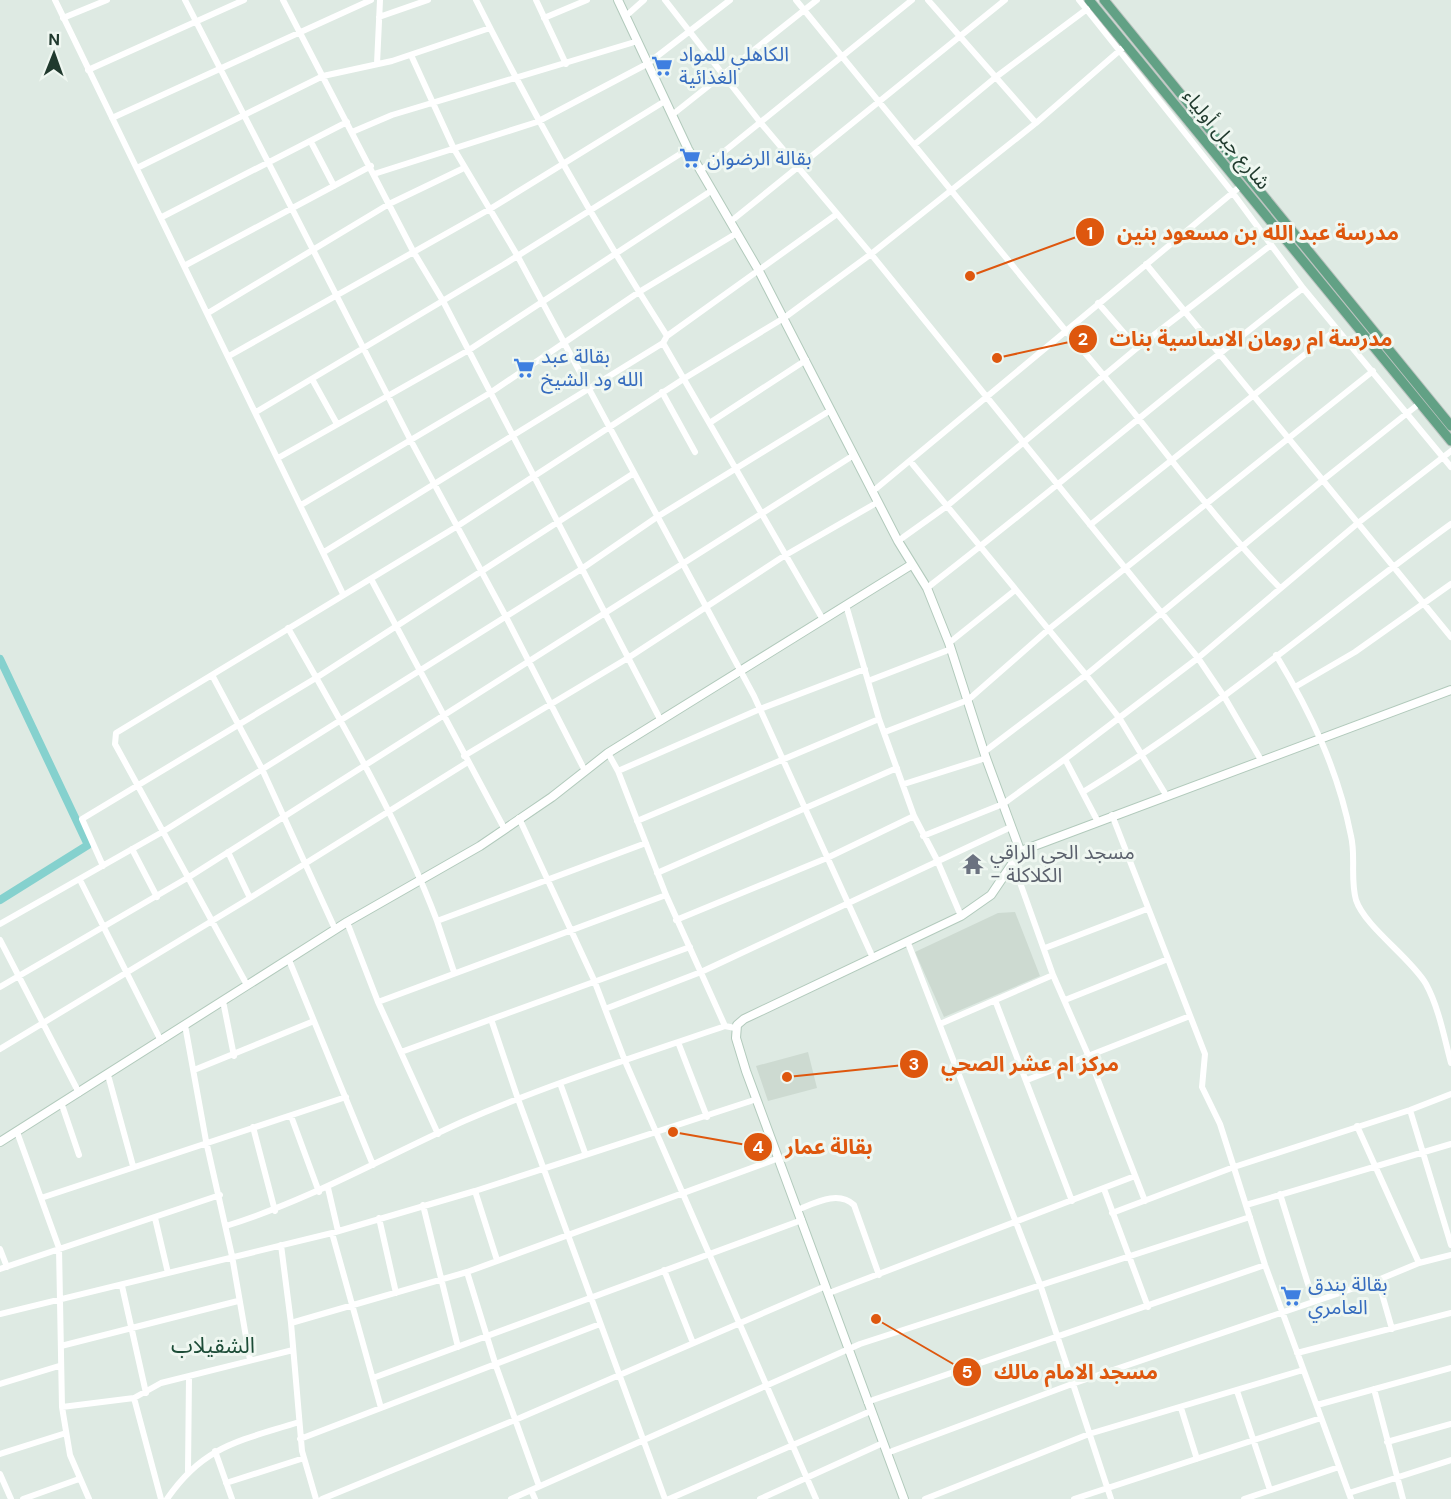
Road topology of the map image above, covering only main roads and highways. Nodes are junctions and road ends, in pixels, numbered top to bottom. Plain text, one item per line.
1 (1104, 0) edge
2 (1088, 5) edge
3 (1451, 426) edge
4 (1451, 441) edge

1 - 3 main road, شارع جبل أولياء
2 - 4 main road, شارع جبل أولياء

